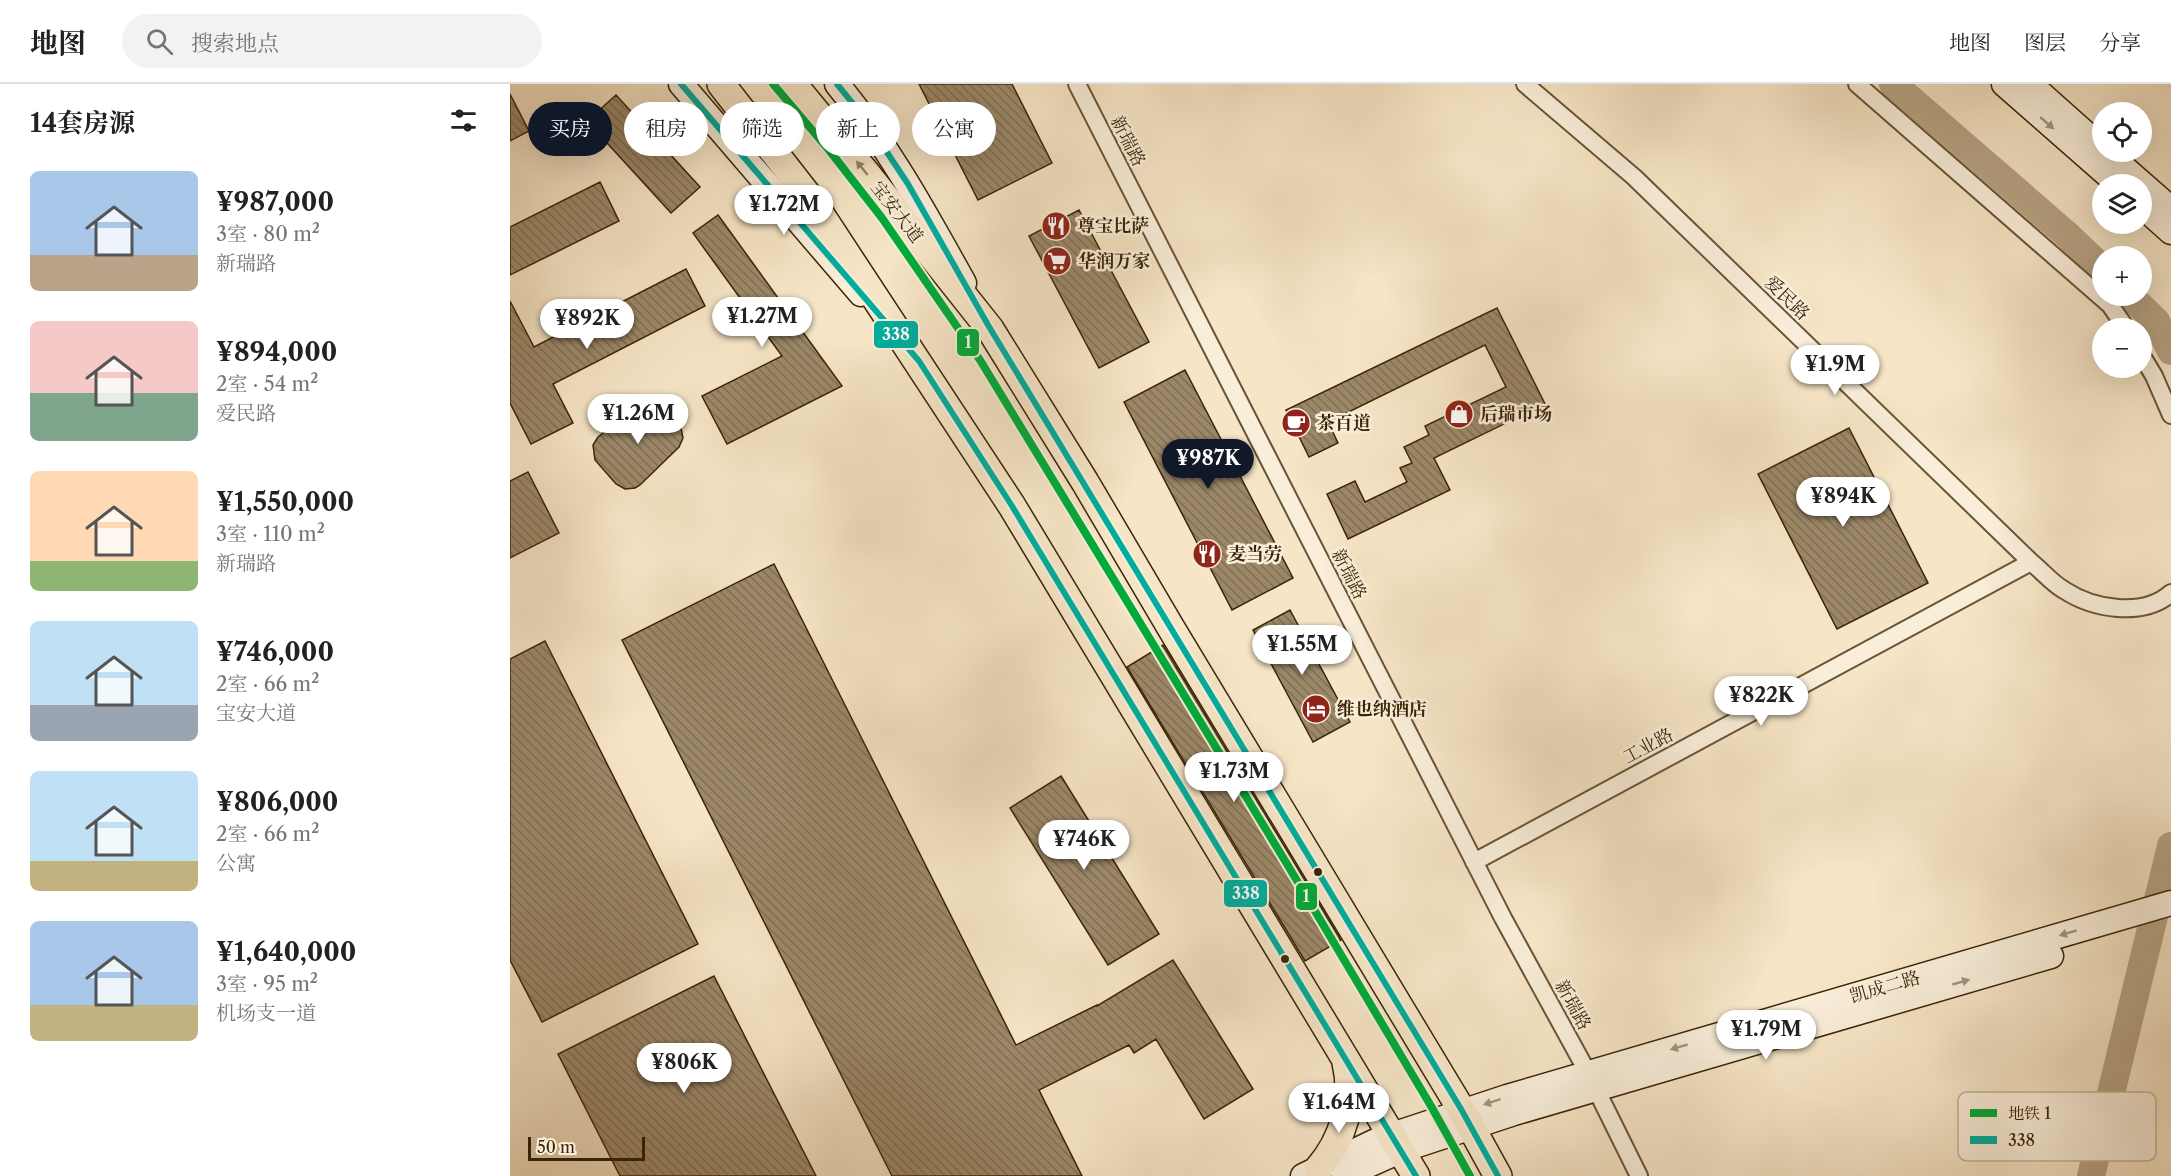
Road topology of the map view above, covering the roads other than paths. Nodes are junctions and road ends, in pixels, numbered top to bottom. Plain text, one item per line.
1 (681, 84) edge
2 (721, 84) edge
3 (793, 84) edge
4 (837, 84) edge
5 (1077, 84) edge
6 (1526, 84) edge
7 (1857, 84) edge
8 (2004, 84) edge
9 (2030, 84) edge
10 (2092, 139) edge
11 (2118, 162) edge
12 (2107, 174) edge
13 (2171, 209) edge
14 (2152, 215) edge
15 (2171, 232) edge
16 (2119, 318) edge
17 (990, 329) junction
18 (918, 361) junction
19 (2152, 373) edge
20 (2171, 415) edge
21 (2031, 562) junction
22 (2171, 593) edge
23 (1474, 862) junction
24 (2171, 903) edge
25 (2171, 921) edge
26 (2122, 926) junction
27 (1342, 1050) junction
28 (1592, 1081) junction
29 (1467, 1119) junction
30 (1397, 1142) junction
31 (1310, 1172) edge
32 (1344, 1176) edge
33 (1416, 1176) edge
34 (1498, 1176) edge
35 (1639, 1176) edge

1 - 18 street
2 - 18 main road
17 -> 3 main road, 宝安大道
4 - 17 street
5 - 23 street, 新瑞路
6 - 21 street, 爱民路
7 - 16 street
8 -> 12 street
9 - 10 street
11 - 13 street
14 - 15 street
17 - 29 main road, 宝安大道
18 - 27 main road
19 - 20 street
21 - 22 street, 爱民路
21 - 23 street, 工业路
23 - 28 street, 新瑞路
24 - 26 street, 凯成二路
25 - 26 street, 凯成二路
26 - 28 street, 凯成二路
27 - 30 main road
27 - 31 main road
28 - 29 street, 凯成二路
28 - 35 street, 新瑞路
29 - 30 street, 凯成二路
29 - 34 main road, 宝安大道
30 - 31 street
30 - 32 street
30 - 33 main road

